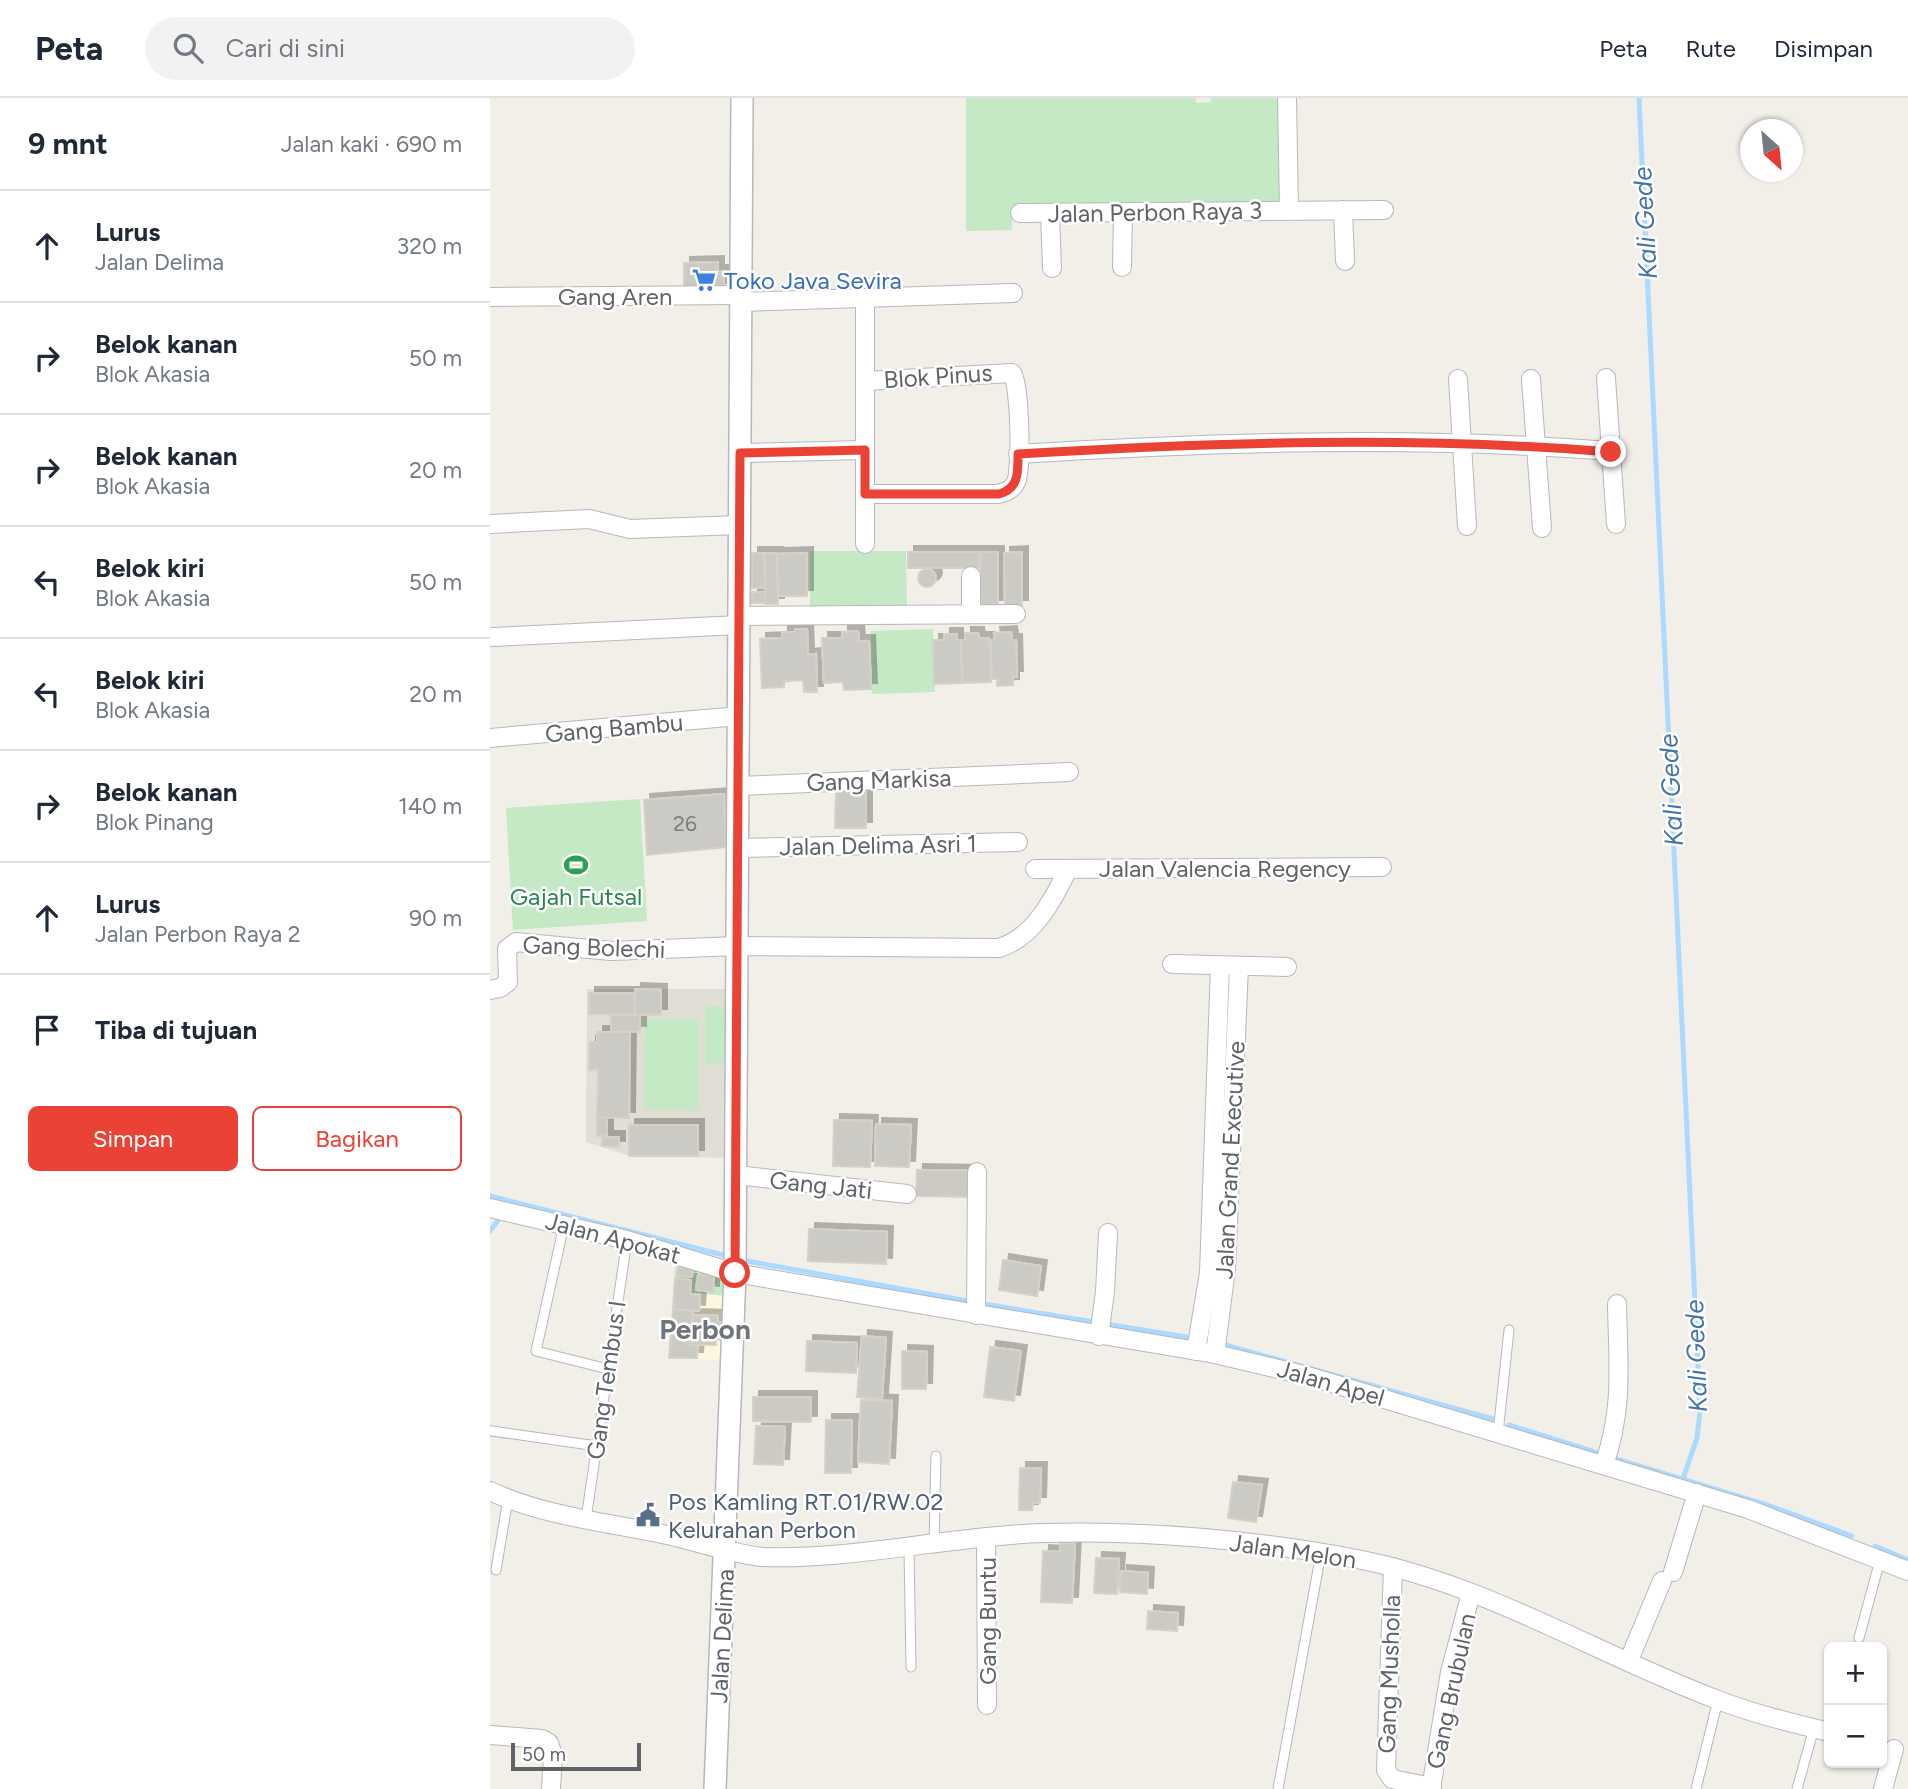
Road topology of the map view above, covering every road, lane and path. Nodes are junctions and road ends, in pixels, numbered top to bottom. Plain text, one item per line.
1 (742, 98) edge
2 (1287, 98) edge
3 (1343, 210) junction
4 (1384, 210) dead end
5 (1289, 211) junction
6 (1123, 212) junction
7 (1020, 213) dead end
8 (1050, 213) junction
9 (1345, 261) dead end
10 (1122, 267) dead end
11 (1052, 268) dead end
12 (1013, 293) dead end
13 (490, 297) edge
14 (865, 298) junction
15 (740, 299) junction
16 (1606, 378) dead end
17 (1458, 379) dead end
18 (1531, 379) dead end
19 (865, 381) junction
20 (1462, 443) junction
21 (1536, 446) junction
22 (865, 450) junction
23 (1611, 452) junction
24 (740, 453) junction
25 (1018, 454) junction
26 (865, 494) junction
27 (490, 524) edge
28 (1616, 524) dead end
29 (740, 525) junction
30 (1467, 526) dead end
31 (1542, 527) dead end
32 (864, 544) dead end
33 (971, 576) dead end
34 (971, 614) junction
35 (1016, 614) dead end
36 (739, 621) junction
37 (493, 637) dead end
38 (739, 716) junction
39 (490, 738) edge
40 (1069, 772) dead end
41 (738, 786) junction
42 (1018, 842) dead end
43 (738, 848) junction
44 (1382, 867) dead end
45 (1035, 869) dead end
46 (1068, 869) junction
47 (737, 946) junction
48 (1172, 964) dead end
49 (1220, 966) junction
50 (1239, 966) junction
51 (1287, 967) dead end
52 (490, 990) edge
53 (1223, 1125) junction
54 (977, 1172) dead end
55 (736, 1175) junction
56 (907, 1194) dead end
57 (490, 1208) edge
58 (564, 1225) junction
59 (1108, 1233) dead end
60 (627, 1241) junction
61 (735, 1262) junction
62 (1617, 1304) dead end
63 (976, 1315) junction
64 (1212, 1319) junction
65 (1100, 1327) junction
66 (1509, 1331) dead end
67 (1196, 1351) junction
68 (1215, 1354) junction
69 (608, 1368) junction
70 (492, 1431) dead end
71 (1498, 1433) junction
72 (597, 1446) junction
73 (936, 1456) dead end
74 (1604, 1465) junction
75 (490, 1491) edge
76 (1697, 1493) junction
77 (508, 1499) junction
78 (586, 1519) junction
79 (986, 1538) junction
80 (934, 1545) junction
81 (909, 1549) junction
82 (726, 1551) junction
83 (1321, 1553) junction
84 (1880, 1560) junction
85 (1393, 1567) junction
86 (496, 1570) dead end
87 (1908, 1571) edge
88 (1471, 1593) junction
89 (1859, 1638) dead end
90 (1629, 1660) junction
91 (911, 1667) dead end
92 (1718, 1700) junction
93 (987, 1704) dead end
94 (1822, 1730) edge
95 (490, 1735) edge
96 (1895, 1749) edge
97 (1432, 1788) edge
98 (551, 1789) edge
99 (715, 1789) edge
100 (1279, 1789) edge
101 (1696, 1789) edge
102 (1797, 1789) edge
103 (1883, 1789) edge

1 - 15 street, Jalan Delima
2 - 5 street, Jalan Perbon Raya 3
3 - 4 street, Jalan Perbon Raya 3
3 - 5 street, Jalan Perbon Raya 3
3 - 9 street
5 - 6 street, Jalan Perbon Raya 3
6 - 8 street, Jalan Perbon Raya 3
6 - 10 street
7 - 8 street, Jalan Perbon Raya 3
8 - 11 street
12 - 14 street, Gang Aren
13 - 15 street, Gang Aren
14 - 15 street, Gang Aren
14 - 19 street
15 - 24 street, Jalan Delima
16 - 23 street
17 - 20 street
18 - 21 street
19 - 22 street
19 - 25 street, Blok Pinus
20 - 21 street
20 - 25 street
20 - 30 street
21 - 23 street
21 - 31 street
22 - 24 street
22 - 26 street
23 - 28 street
24 - 29 street, Jalan Delima
25 - 26 street
26 - 32 street
27 - 29 street
29 - 36 street, Jalan Delima
33 - 34 street
34 - 35 street
34 - 36 street
36 - 37 street
36 - 38 street, Jalan Delima
38 - 39 street, Gang Bambu
38 - 41 street, Jalan Delima
40 - 41 street, Gang Markisa
41 - 43 street, Jalan Delima
42 - 43 street, Jalan Delima Asri 1
43 - 47 street, Jalan Delima
44 - 46 street, Jalan Valencia Regency
45 - 46 street, Jalan Valencia Regency
46 - 47 street, Jalan Valencia Regency
47 - 52 street, Gang Bolechi
47 - 55 street, Jalan Delima
48 - 49 street
49 - 50 street
49 - 53 street, Jalan Grand Executive
50 - 51 street
50 - 53 street, Jalan Grand Executive
53 - 64 street, Jalan Grand Executive
54 - 63 street
55 - 56 street, Gang Jati
55 - 61 street, Jalan Delima
57 - 58 street, Jalan Apokat
58 - 60 street, Jalan Apokat
58 - 69 lane
59 - 65 street
60 - 61 street, Jalan Apokat
60 - 69 lane, Gang Tembus I
61 - 63 street, Jalan Apel
61 - 82 street, Jalan Delima
62 - 74 street
63 - 65 street, Jalan Apel
64 - 67 street, Jalan Grand Executive
64 - 68 street, Jalan Grand Executive
65 - 67 street, Jalan Apel
66 - 71 lane
67 - 68 street, Jalan Apel
68 - 71 street, Jalan Apel
69 - 72 lane, Gang Tembus I
70 - 72 lane
71 - 74 street, Jalan Apel
72 - 78 lane, Gang Tembus I
73 - 80 lane
74 - 76 street, Jalan Apel
75 - 77 street, Jalan Melon
76 - 84 street, Jalan Apel
76 - 90 street
77 - 78 street, Jalan Melon
77 - 86 lane
78 - 82 street, Jalan Melon
79 - 80 street, Jalan Melon
79 - 83 street, Jalan Melon
79 - 93 street, Gang Buntu
80 - 81 street, Jalan Melon
81 - 82 street, Jalan Melon
81 - 91 lane
82 - 99 street, Jalan Delima
83 - 85 street, Jalan Melon
83 - 100 lane
84 - 87 street, Jalan Apel
84 - 89 lane
85 - 88 street, Jalan Melon
85 - 97 street, Gang Musholla
88 - 90 street, Jalan Melon
88 - 97 street, Gang Brubulan
90 - 92 street, Jalan Melon
92 - 94 street, Jalan Melon
92 - 101 lane
94 - 102 lane
95 - 98 street
96 - 103 street

